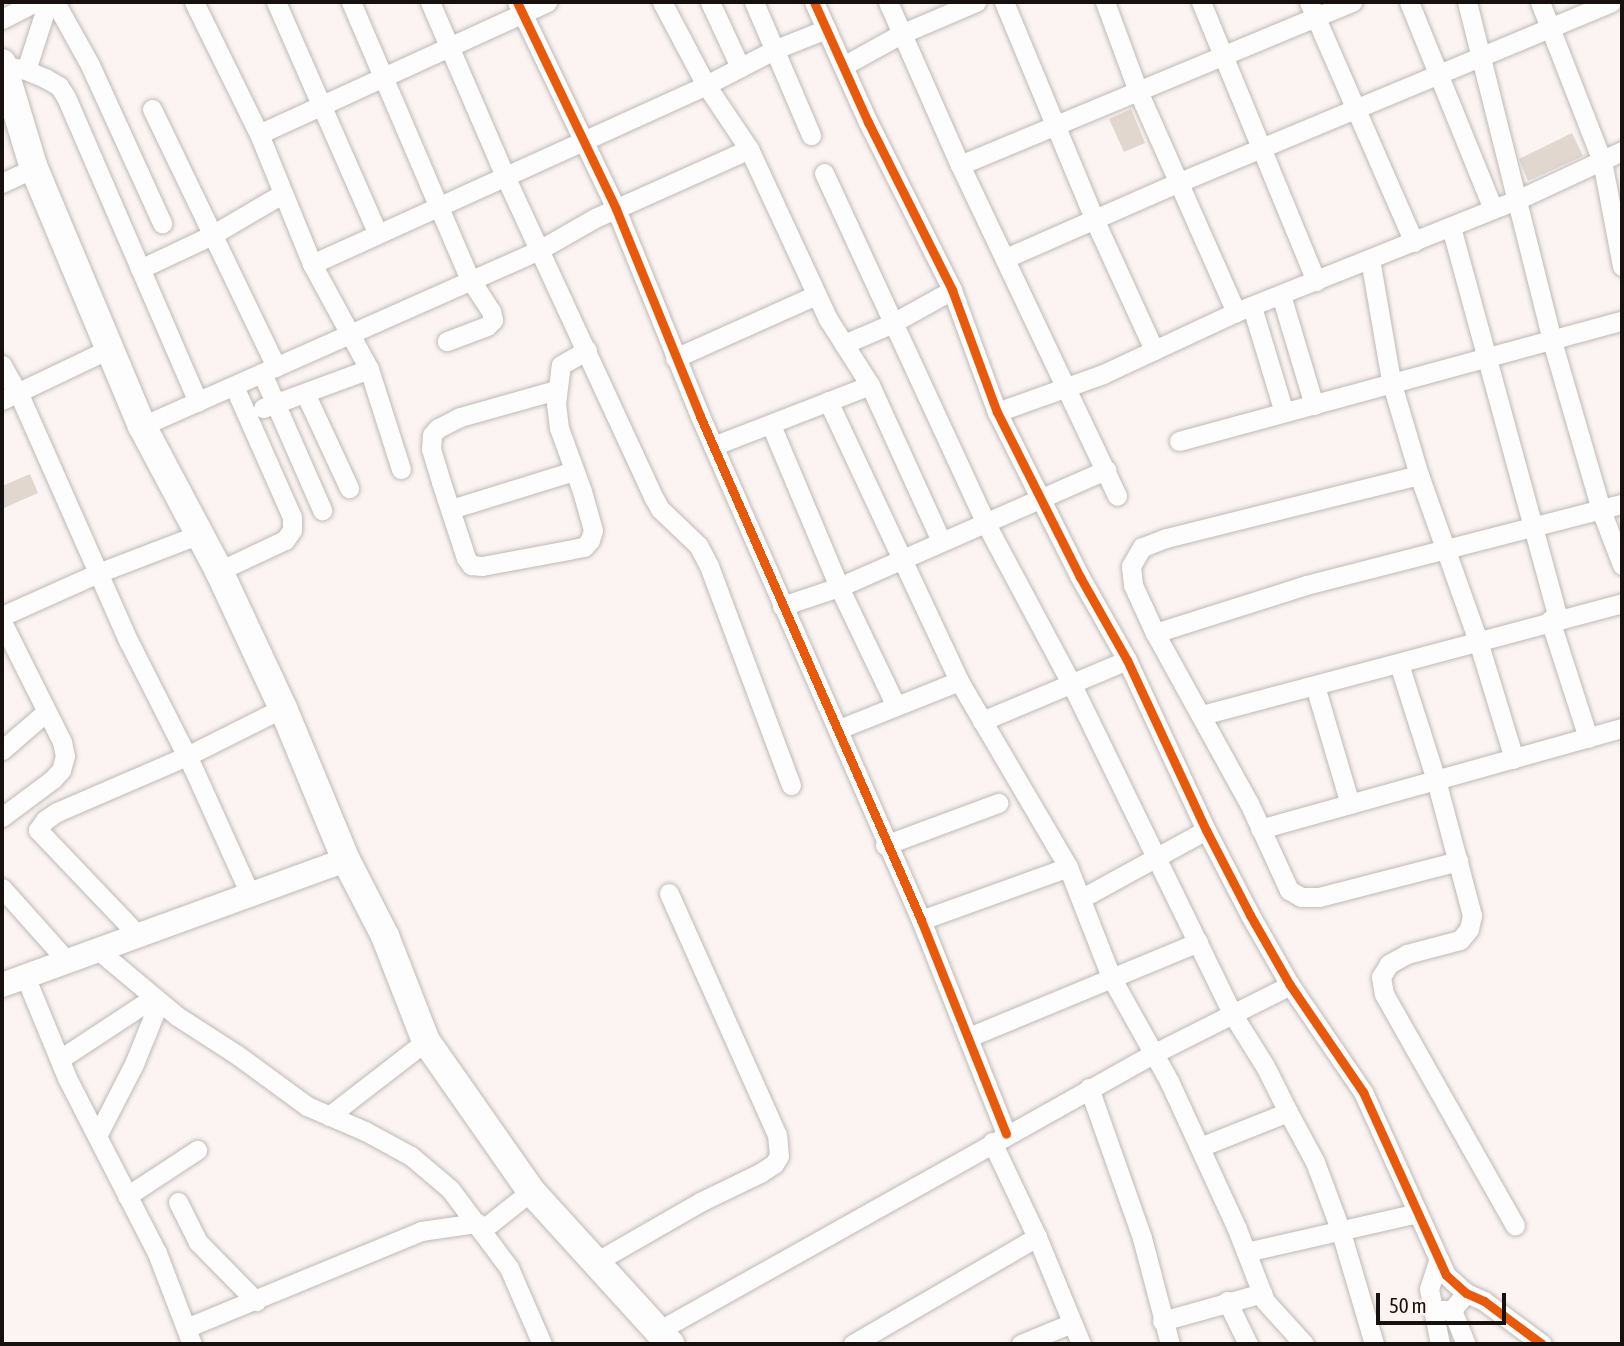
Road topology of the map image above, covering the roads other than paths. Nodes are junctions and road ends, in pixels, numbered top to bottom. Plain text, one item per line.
1 (36, 2) edge
2 (48, 2) edge
3 (55, 2) edge
4 (194, 2) edge
5 (276, 2) edge
6 (351, 2) edge
7 (430, 2) edge
8 (547, 2) edge
9 (663, 2) edge
10 (709, 2) edge
11 (754, 2) edge
12 (814, 2) edge
13 (888, 2) edge
14 (976, 2) edge
15 (1004, 2) edge
16 (1105, 2) edge
17 (1201, 2) edge
18 (1352, 2) edge
19 (1409, 2) edge
20 (1467, 2) edge
21 (1540, 2) edge
22 (1611, 2) edge
23 (520, 8) edge
24 (1312, 9) edge
25 (2, 19) edge
26 (1549, 26) junction
27 (826, 29) junction
28 (901, 34) junction
29 (448, 46) junction
30 (776, 49) junction
31 (1224, 55) junction
32 (1480, 55) junction
33 (8, 66) edge
34 (843, 66) junction
35 (740, 67) junction
36 (1436, 74) junction
37 (383, 76) junction
38 (706, 85) junction
39 (1138, 91) junction
40 (321, 106) junction
41 (1357, 108) junction
42 (152, 109) dead end
43 (1055, 126) junction
44 (259, 134) junction
45 (811, 135) dead end
46 (584, 141) junction
47 (1263, 147) junction
48 (750, 149) junction
49 (1622, 150) edge
50 (1602, 161) junction
51 (960, 165) junction
52 (34, 168) junction
53 (824, 173) dead end
54 (505, 176) junction
55 (2, 183) edge
56 (1177, 183) junction
57 (282, 194) junction
58 (1519, 199) junction
59 (439, 207) junction
60 (616, 209) junction
61 (1493, 209) junction
62 (1095, 221) junction
63 (162, 223) dead end
64 (1451, 227) junction
65 (378, 233) junction
66 (212, 235) junction
67 (1619, 237) edge
68 (1414, 242) junction
69 (539, 250) junction
70 (1006, 258) junction
71 (1370, 258) junction
72 (312, 264) junction
73 (1622, 266) edge
74 (140, 269) junction
75 (470, 279) junction
76 (1316, 281) junction
77 (952, 290) junction
78 (816, 295) junction
79 (1281, 295) junction
80 (1244, 309) junction
81 (1622, 321) edge
82 (891, 324) junction
83 (351, 334) junction
84 (447, 341) dead end
85 (1552, 341) junction
86 (844, 344) junction
87 (109, 349) junction
88 (587, 350) junction
89 (1154, 351) junction
90 (1484, 356) junction
91 (675, 358) junction
92 (2, 365) edge
93 (369, 369) junction
94 (269, 370) junction
95 (1391, 381) junction
96 (870, 385) junction
97 (234, 386) junction
98 (1064, 388) junction
99 (556, 390) junction
100 (305, 393) junction
101 (10, 397) edge
102 (828, 401) junction
103 (198, 402) junction
104 (274, 404) junction
105 (1314, 405) junction
106 (997, 412) junction
107 (1284, 412) junction
108 (249, 414) junction
109 (771, 425) junction
110 (142, 426) junction
111 (1180, 441) dead end
112 (713, 446) junction
113 (401, 469) dead end
114 (1106, 470) junction
115 (574, 471) junction
116 (1419, 475) junction
117 (349, 488) dead end
118 (1118, 496) dead end
119 (1041, 498) junction
120 (1622, 504) edge
121 (451, 509) junction
122 (322, 510) dead end
123 (1601, 510) junction
124 (985, 522) junction
125 (1531, 527) junction
126 (200, 534) junction
127 (941, 541) junction
128 (1444, 547) junction
129 (900, 559) junction
130 (1622, 565) edge
131 (219, 571) junction
132 (98, 573) junction
133 (839, 587) junction
134 (1622, 603) edge
135 (782, 606) junction
136 (2, 616) edge
137 (1554, 619) junction
138 (2, 622) edge
139 (1155, 633) junction
140 (1478, 641) junction
141 (1127, 660) junction
142 (1399, 664) junction
143 (959, 681) junction
144 (1072, 684) junction
145 (1315, 686) junction
146 (896, 706) junction
147 (283, 708) junction
148 (46, 712) junction
149 (1202, 715) junction
150 (982, 721) junction
151 (1622, 728) edge
152 (839, 729) junction
153 (1588, 738) junction
154 (2, 750) edge
155 (187, 756) junction
156 (1514, 759) junction
157 (1436, 780) junction
158 (791, 785) dead end
159 (998, 803) dead end
160 (1350, 804) junction
161 (8, 812) edge
162 (1260, 829) junction
163 (38, 830) junction
164 (1206, 830) junction
165 (885, 845) junction
166 (1158, 857) junction
167 (345, 860) junction
168 (1458, 861) junction
169 (1068, 867) junction
170 (2, 888) edge
171 (669, 893) dead end
172 (250, 894) junction
173 (1082, 898) junction
174 (921, 920) junction
175 (138, 935) junction
176 (1198, 942) junction
177 (98, 950) junction
178 (67, 961) junction
179 (25, 976) junction
180 (1112, 979) junction
181 (2, 985) edge
182 (1290, 985) junction
183 (156, 1000) junction
184 (1233, 1015) junction
185 (969, 1037) junction
186 (426, 1041) junction
187 (1155, 1052) junction
188 (60, 1059) junction
189 (1089, 1088) junction
190 (1288, 1112) junction
191 (329, 1116) junction
192 (97, 1136) junction
193 (999, 1138) junction
194 (1199, 1147) junction
195 (197, 1150) dead end
196 (531, 1191) junction
197 (127, 1196) junction
198 (177, 1202) dead end
199 (1417, 1213) junction
200 (1516, 1226) dead end
201 (479, 1227) junction
202 (1340, 1229) junction
203 (1037, 1237) junction
204 (1247, 1252) junction
205 (1438, 1261) junction
206 (594, 1263) junction
207 (1262, 1293) junction
208 (1466, 1293) junction
209 (256, 1301) junction
210 (1227, 1301) junction
211 (1442, 1310) junction
212 (1162, 1321) junction
213 (1072, 1323) junction
214 (189, 1336) edge
215 (664, 1338) edge
216 (542, 1344) edge
217 (853, 1344) edge
218 (1021, 1344) edge
219 (1081, 1344) edge
220 (1170, 1344) edge
221 (1248, 1344) edge
222 (1304, 1344) edge
223 (1374, 1344) edge
224 (1440, 1344) edge
225 (1466, 1344) edge
226 (1542, 1344) edge

1 - 25 street
2 - 33 street
3 - 63 street
4 - 44 street
5 - 40 street
6 - 37 street
7 - 29 street
8 - 23 street
9 - 38 street
10 - 35 street
11 - 30 street
12 - 27 street
13 - 28 street
14 - 28 street
15 - 43 street
16 - 39 street
17 - 31 street
18 - 24 street
19 - 36 street
20 - 32 street
21 - 26 street
22 - 26 street
23 - 29 street
23 - 46 street
24 - 31 street
24 - 41 street
26 - 32 street
26 - 50 street
27 - 30 street
27 - 34 street
28 - 34 street
28 - 51 street
29 - 37 street
29 - 54 street
30 - 35 street
30 - 45 street
31 - 39 street
31 - 47 street
32 - 36 street
32 - 58 street
33 - 52 main road
33 - 74 street
34 - 77 street
35 - 38 street
36 - 41 street
36 - 61 street
37 - 40 street
37 - 59 street
38 - 46 street
38 - 48 street
39 - 43 street
39 - 56 street
40 - 44 street
40 - 65 street
41 - 47 street
41 - 68 street
42 - 66 street
43 - 51 street
43 - 62 street
44 - 57 street
46 - 54 street
46 - 60 street
47 - 56 street
47 - 76 street
48 - 60 street
48 - 78 street
49 - 50 street
50 - 58 street
50 - 67 street
51 - 70 street
52 - 55 street
52 - 87 main road
53 - 82 street
54 - 59 street
54 - 69 street
56 - 62 street
56 - 80 street
57 - 66 street
57 - 72 street
58 - 61 street
58 - 85 street
59 - 65 street
59 - 75 street
60 - 69 street
60 - 91 street
61 - 64 street
62 - 70 street
62 - 89 street
64 - 68 street
64 - 90 street
65 - 72 street
66 - 74 street
66 - 94 street
67 - 73 street
68 - 71 street
69 - 75 street
69 - 88 street
70 - 98 street
71 - 76 street
71 - 95 street
72 - 83 street
74 - 103 street
75 - 83 street
75 - 84 street
76 - 79 street
77 - 82 street
77 - 106 street
78 - 86 street
78 - 91 street
79 - 80 street
79 - 105 street
80 - 89 street
80 - 107 street
81 - 85 street
82 - 86 street
82 - 124 street
83 - 93 street
83 - 94 street
85 - 90 street
85 - 123 street
86 - 96 street
87 - 101 street
87 - 110 main road
88 - 99 street
88 - 158 street
89 - 98 street
90 - 95 street
90 - 125 street
91 - 112 street
92 - 101 street
93 - 100 street
93 - 113 street
94 - 97 street
94 - 104 street
95 - 105 street
95 - 116 street
96 - 102 street
96 - 127 street
97 - 103 street
97 - 108 street
98 - 106 street
98 - 114 street
99 - 115 street
99 - 121 street
100 - 104 street
100 - 117 street
101 - 132 street
102 - 109 street
102 - 129 street
103 - 110 street
104 - 108 street
104 - 122 street
105 - 107 street
106 - 119 street
107 - 111 street
108 - 131 street
109 - 112 street
109 - 133 street
110 - 126 main road
112 - 135 street
114 - 118 street
114 - 119 street
115 - 121 street
115 - 121 street
116 - 128 street
116 - 139 street
119 - 124 street
119 - 141 street
120 - 123 street
123 - 125 street
123 - 130 street
124 - 127 street
124 - 144 street
125 - 128 street
125 - 137 street
126 - 131 main road
126 - 132 street
127 - 129 street
128 - 139 street
128 - 140 street
129 - 133 street
129 - 143 street
131 - 147 main road
132 - 136 street
132 - 155 street
133 - 135 street
133 - 146 street
134 - 137 street
135 - 152 street
137 - 140 street
137 - 153 street
138 - 148 street
139 - 149 street
140 - 142 street
140 - 156 street
141 - 144 street
141 - 164 street
142 - 145 street
142 - 157 street
143 - 146 street
143 - 150 street
144 - 150 street
144 - 166 street
145 - 149 street
145 - 160 street
146 - 152 street
147 - 155 street
147 - 167 main road
148 - 154 street
148 - 161 street
149 - 162 street
150 - 169 street
151 - 153 street
152 - 165 street
153 - 156 street
155 - 163 street
155 - 172 street
156 - 157 street
157 - 160 street
157 - 168 street
159 - 165 street
160 - 162 street
161 - 163 street
162 - 168 street
163 - 175 street
164 - 166 street
164 - 182 street
165 - 174 street
166 - 173 street
166 - 176 street
167 - 172 street
167 - 186 main road
168 - 200 street
169 - 173 street
169 - 174 street
170 - 178 street
171 - 206 street
172 - 175 street
173 - 180 street
174 - 185 street
175 - 177 street
176 - 180 street
176 - 184 street
177 - 178 street
177 - 183 street
178 - 179 street
179 - 181 street
179 - 188 street
180 - 185 street
180 - 187 street
182 - 184 street
182 - 199 street
183 - 188 street
183 - 191 street
183 - 192 street
184 - 187 street
184 - 190 street
185 - 193 street
186 - 191 street
186 - 196 main road
187 - 189 street
187 - 194 street
188 - 192 street
189 - 193 street
189 - 212 street
190 - 194 street
190 - 202 street
191 - 201 street
192 - 197 street
193 - 203 street
193 - 215 street
194 - 204 street
195 - 197 street
196 - 201 street
196 - 206 main road
197 - 214 street
198 - 209 street
199 - 202 street
199 - 205 street
201 - 209 street
201 - 216 street
202 - 204 street
202 - 223 street
203 - 213 street
203 - 217 street
204 - 207 street
205 - 208 street
205 - 211 street
206 - 215 main road
207 - 210 street
207 - 222 street
208 - 211 street
208 - 226 street
209 - 214 street
210 - 212 street
210 - 221 street
211 - 224 street
211 - 225 street
212 - 220 street
213 - 218 street
213 - 219 street

